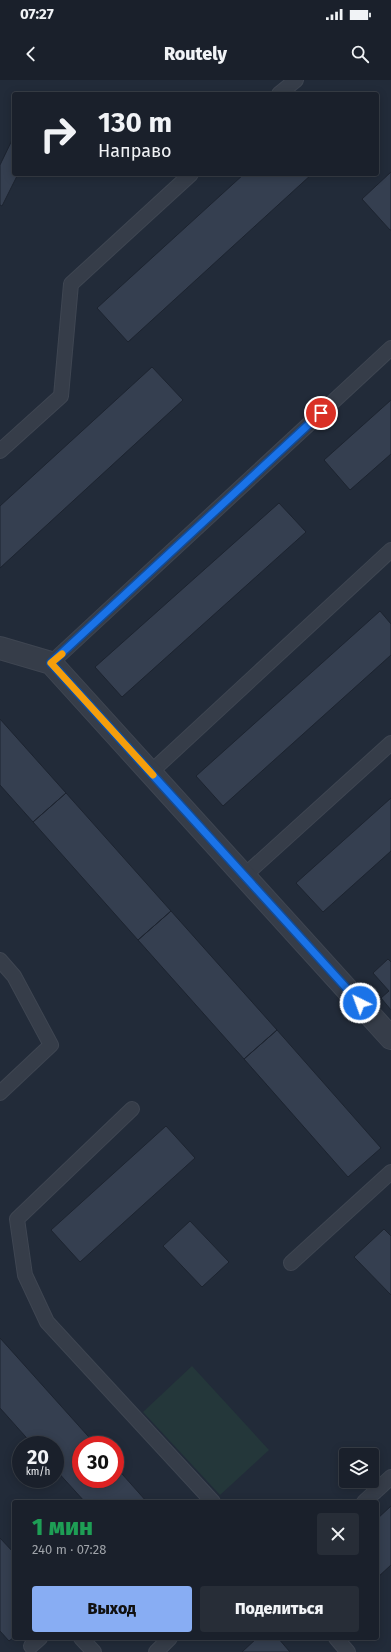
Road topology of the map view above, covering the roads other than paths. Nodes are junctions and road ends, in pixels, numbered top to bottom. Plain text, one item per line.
1 (190, 176) edge
2 (391, 348) edge
3 (0, 451) edge
4 (391, 550) edge
5 (0, 648) edge
6 (51, 663) junction
7 (391, 743) edge
8 (151, 772) junction
9 (244, 876) junction
10 (0, 960) edge
11 (391, 1038) edge
12 (0, 1093) edge
13 (132, 1109) dead end
14 (391, 1172) edge
15 (291, 1263) dead end
16 (391, 1477) edge
17 (211, 1500) edge
18 (366, 1500) edge
19 (83, 1640) edge
20 (168, 1640) edge
21 (338, 1640) edge
22 (94, 1652) edge
23 (156, 1652) edge
24 (348, 1652) edge

1 - 3 lane
2 - 6 lane
4 - 8 lane
5 - 6 street
6 - 8 street
7 - 9 lane
8 - 9 street
9 - 11 street
10 - 12 lane
13 - 17 lane
14 - 15 lane
16 - 18 lane
19 - 22 lane
20 - 23 lane
21 - 24 lane

